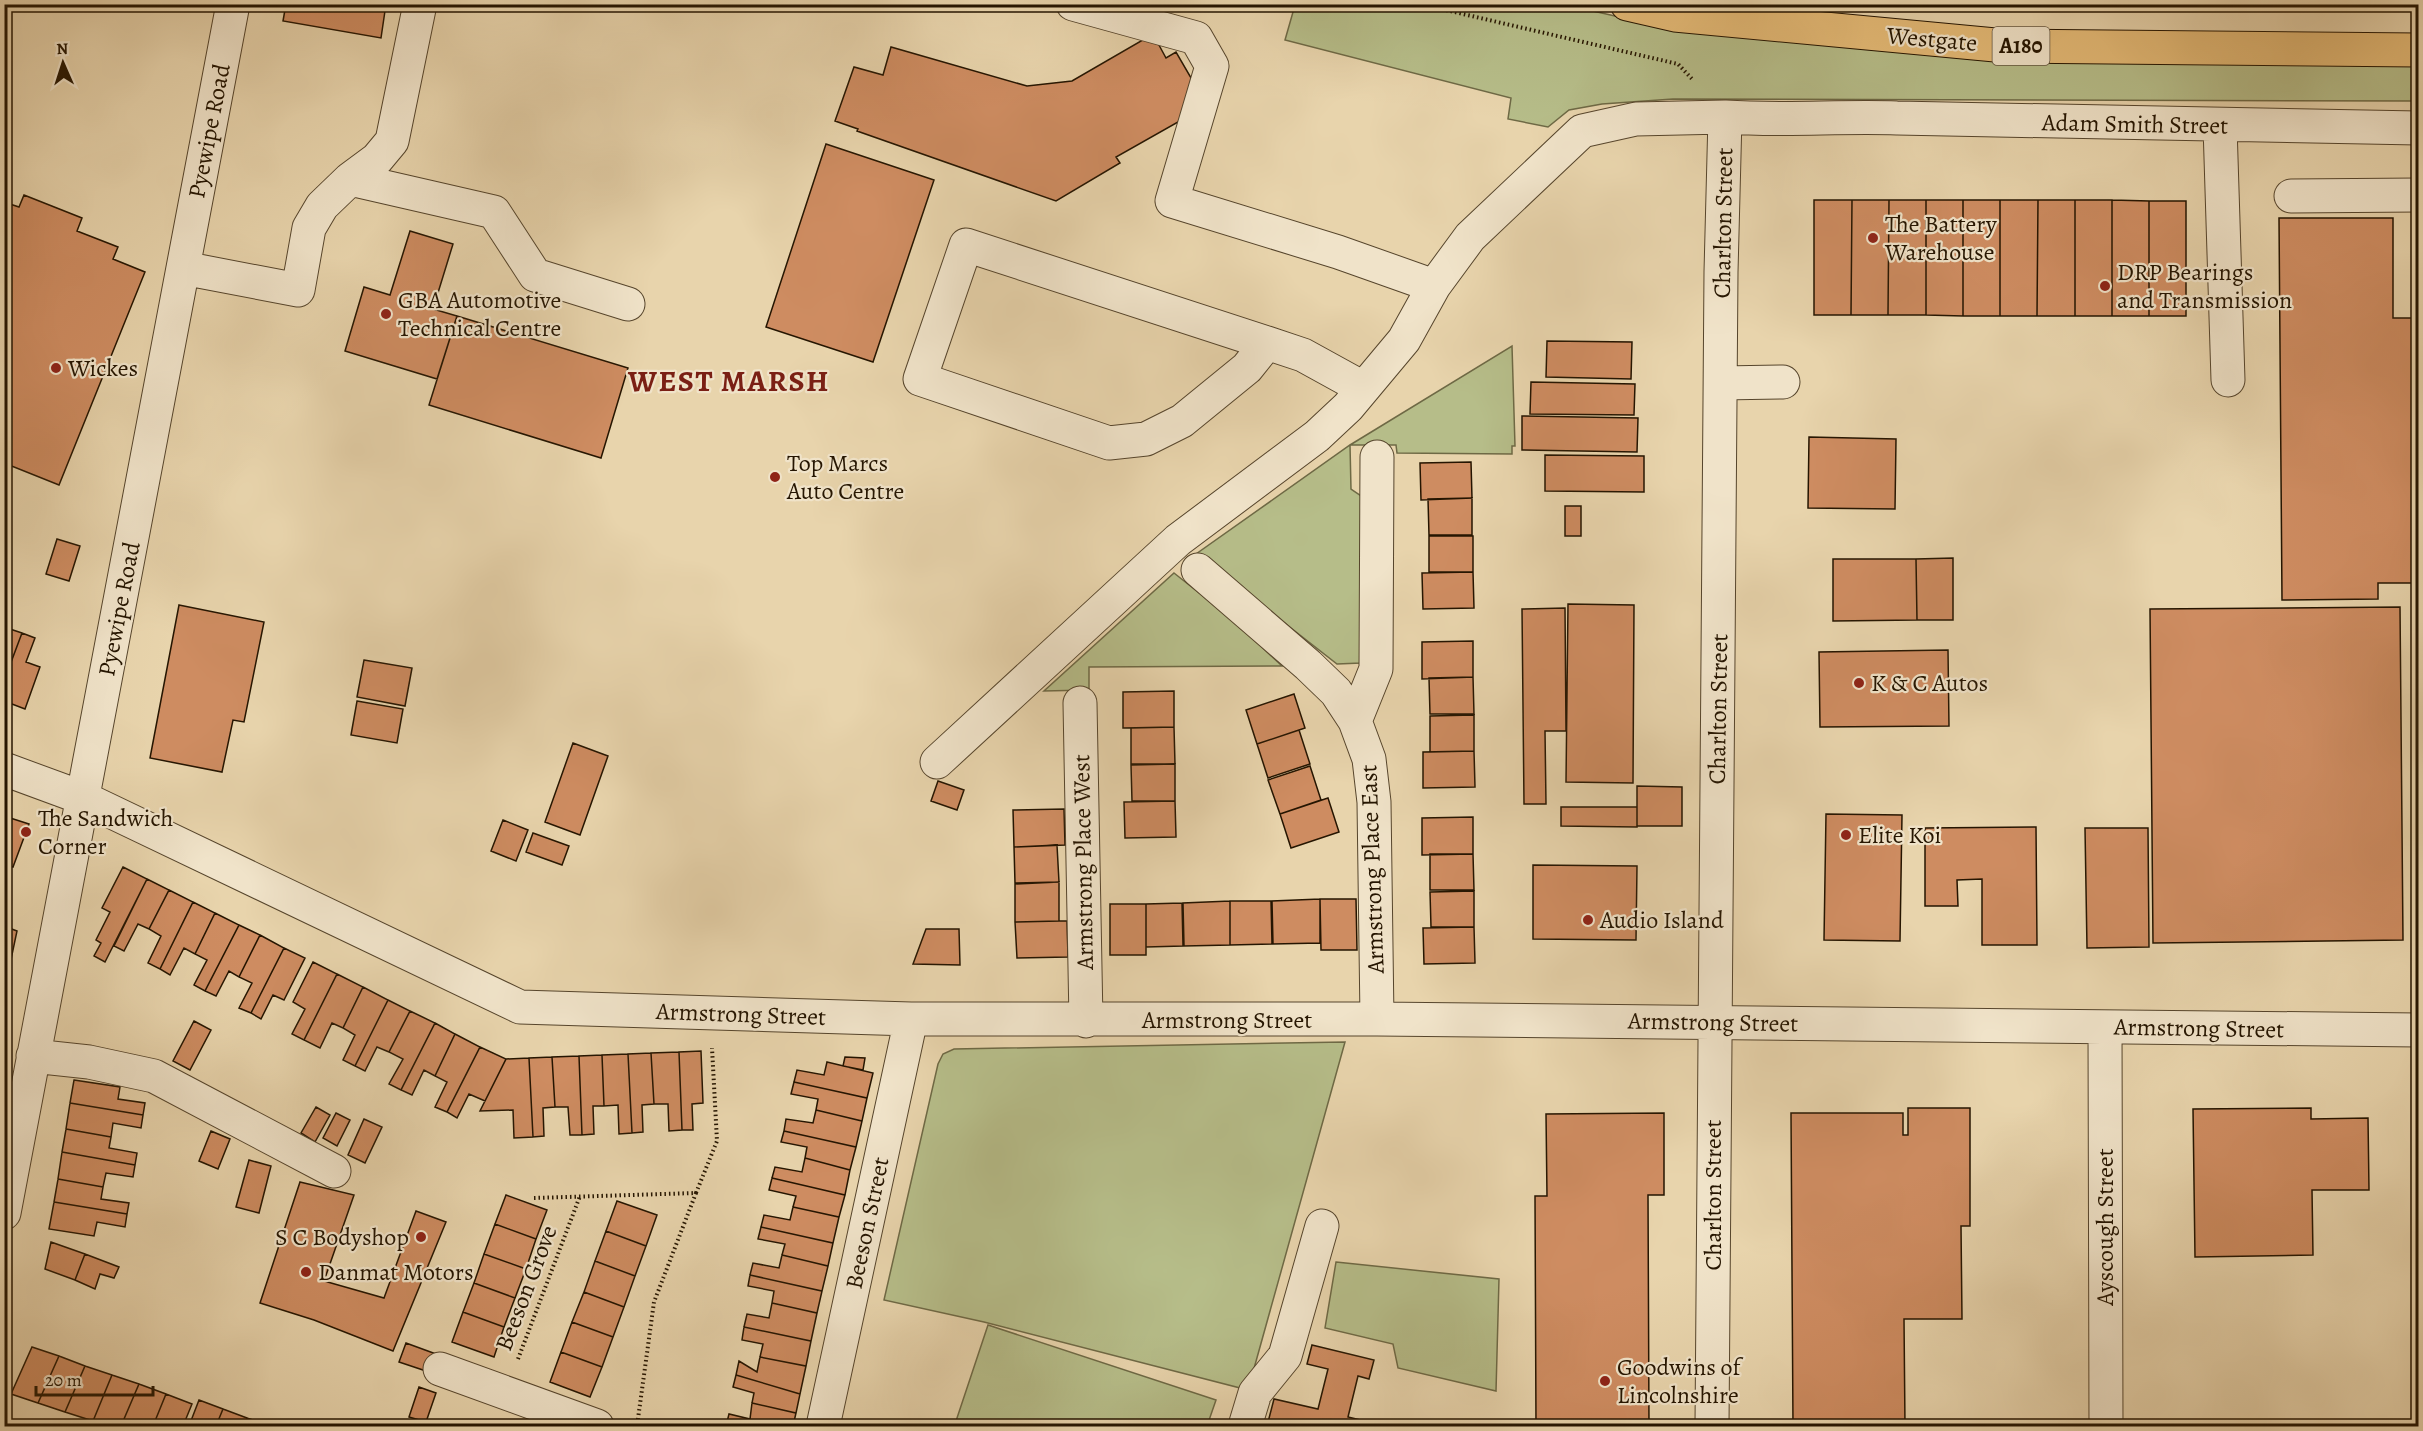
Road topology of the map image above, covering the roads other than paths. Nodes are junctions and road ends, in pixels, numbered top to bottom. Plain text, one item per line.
1 (233, 4) edge
2 (420, 4) edge
3 (1073, 4) edge
4 (1627, 4) edge
5 (2418, 50) edge
6 (1725, 117) junction
7 (1852, 117) joint
8 (2220, 126) junction
9 (2418, 128) edge
10 (350, 179) junction
11 (2418, 195) edge
12 (2290, 196) dead end
13 (183, 268) junction
14 (1434, 286) junction
15 (628, 304) dead end
16 (1267, 343) junction
17 (2228, 380) dead end
18 (1783, 382) dead end
19 (1721, 383) junction
20 (1363, 388) junction
21 (1377, 457) dead end
22 (1198, 570) dead end
23 (1080, 702) dead end
24 (1355, 722) junction
25 (937, 762) dead end
26 (4, 768) edge
27 (83, 798) junction
28 (911, 1019) junction
29 (1377, 1019) junction
30 (1086, 1021) junction
31 (1714, 1022) junction
32 (2105, 1028) junction
33 (2418, 1030) edge
34 (33, 1056) junction
35 (12, 1127) edge
36 (334, 1171) dead end
37 (4, 1213) edge
38 (1322, 1226) dead end
39 (440, 1369) dead end
40 (597, 1426) edge
41 (823, 1426) edge
42 (1245, 1426) edge
43 (1712, 1426) edge
44 (2106, 1426) edge

1 - 13 street, Pyewipe Road
2 - 10 street
3 - 14 street
4 - 5 highway, Westgate / A180
6 - 7 street, Charlton Street
6 - 14 street
6 - 19 street, Charlton Street
7 - 8 street, Adam Smith Street
8 - 9 street, Adam Smith Street
8 - 17 street
10 - 13 street
10 - 15 street
11 - 12 street
13 - 27 street, Pyewipe Road
14 - 20 street
16 - 16 street
16 - 20 street
18 - 19 street
19 - 31 street, Charlton Street
20 - 25 street
21 - 24 street
22 - 24 street, Armstrong Place East
23 - 30 street, Armstrong Place West
24 - 29 street, Armstrong Place East
26 - 27 street, Armstrong Street
27 - 28 street, Armstrong Street
27 - 34 street, Pyewipe Road
28 - 30 street, Armstrong Street
28 - 41 street, Beeson Street
29 - 30 street, Armstrong Street
29 - 31 street, Armstrong Street
31 - 32 street, Armstrong Street
31 - 43 street, Charlton Street
32 - 33 street, Armstrong Street
32 - 44 street, Ayscough Street
34 - 35 street, Pyewipe Road
34 - 36 street
35 - 37 street, Pyewipe Road
38 - 42 street
39 - 40 street

